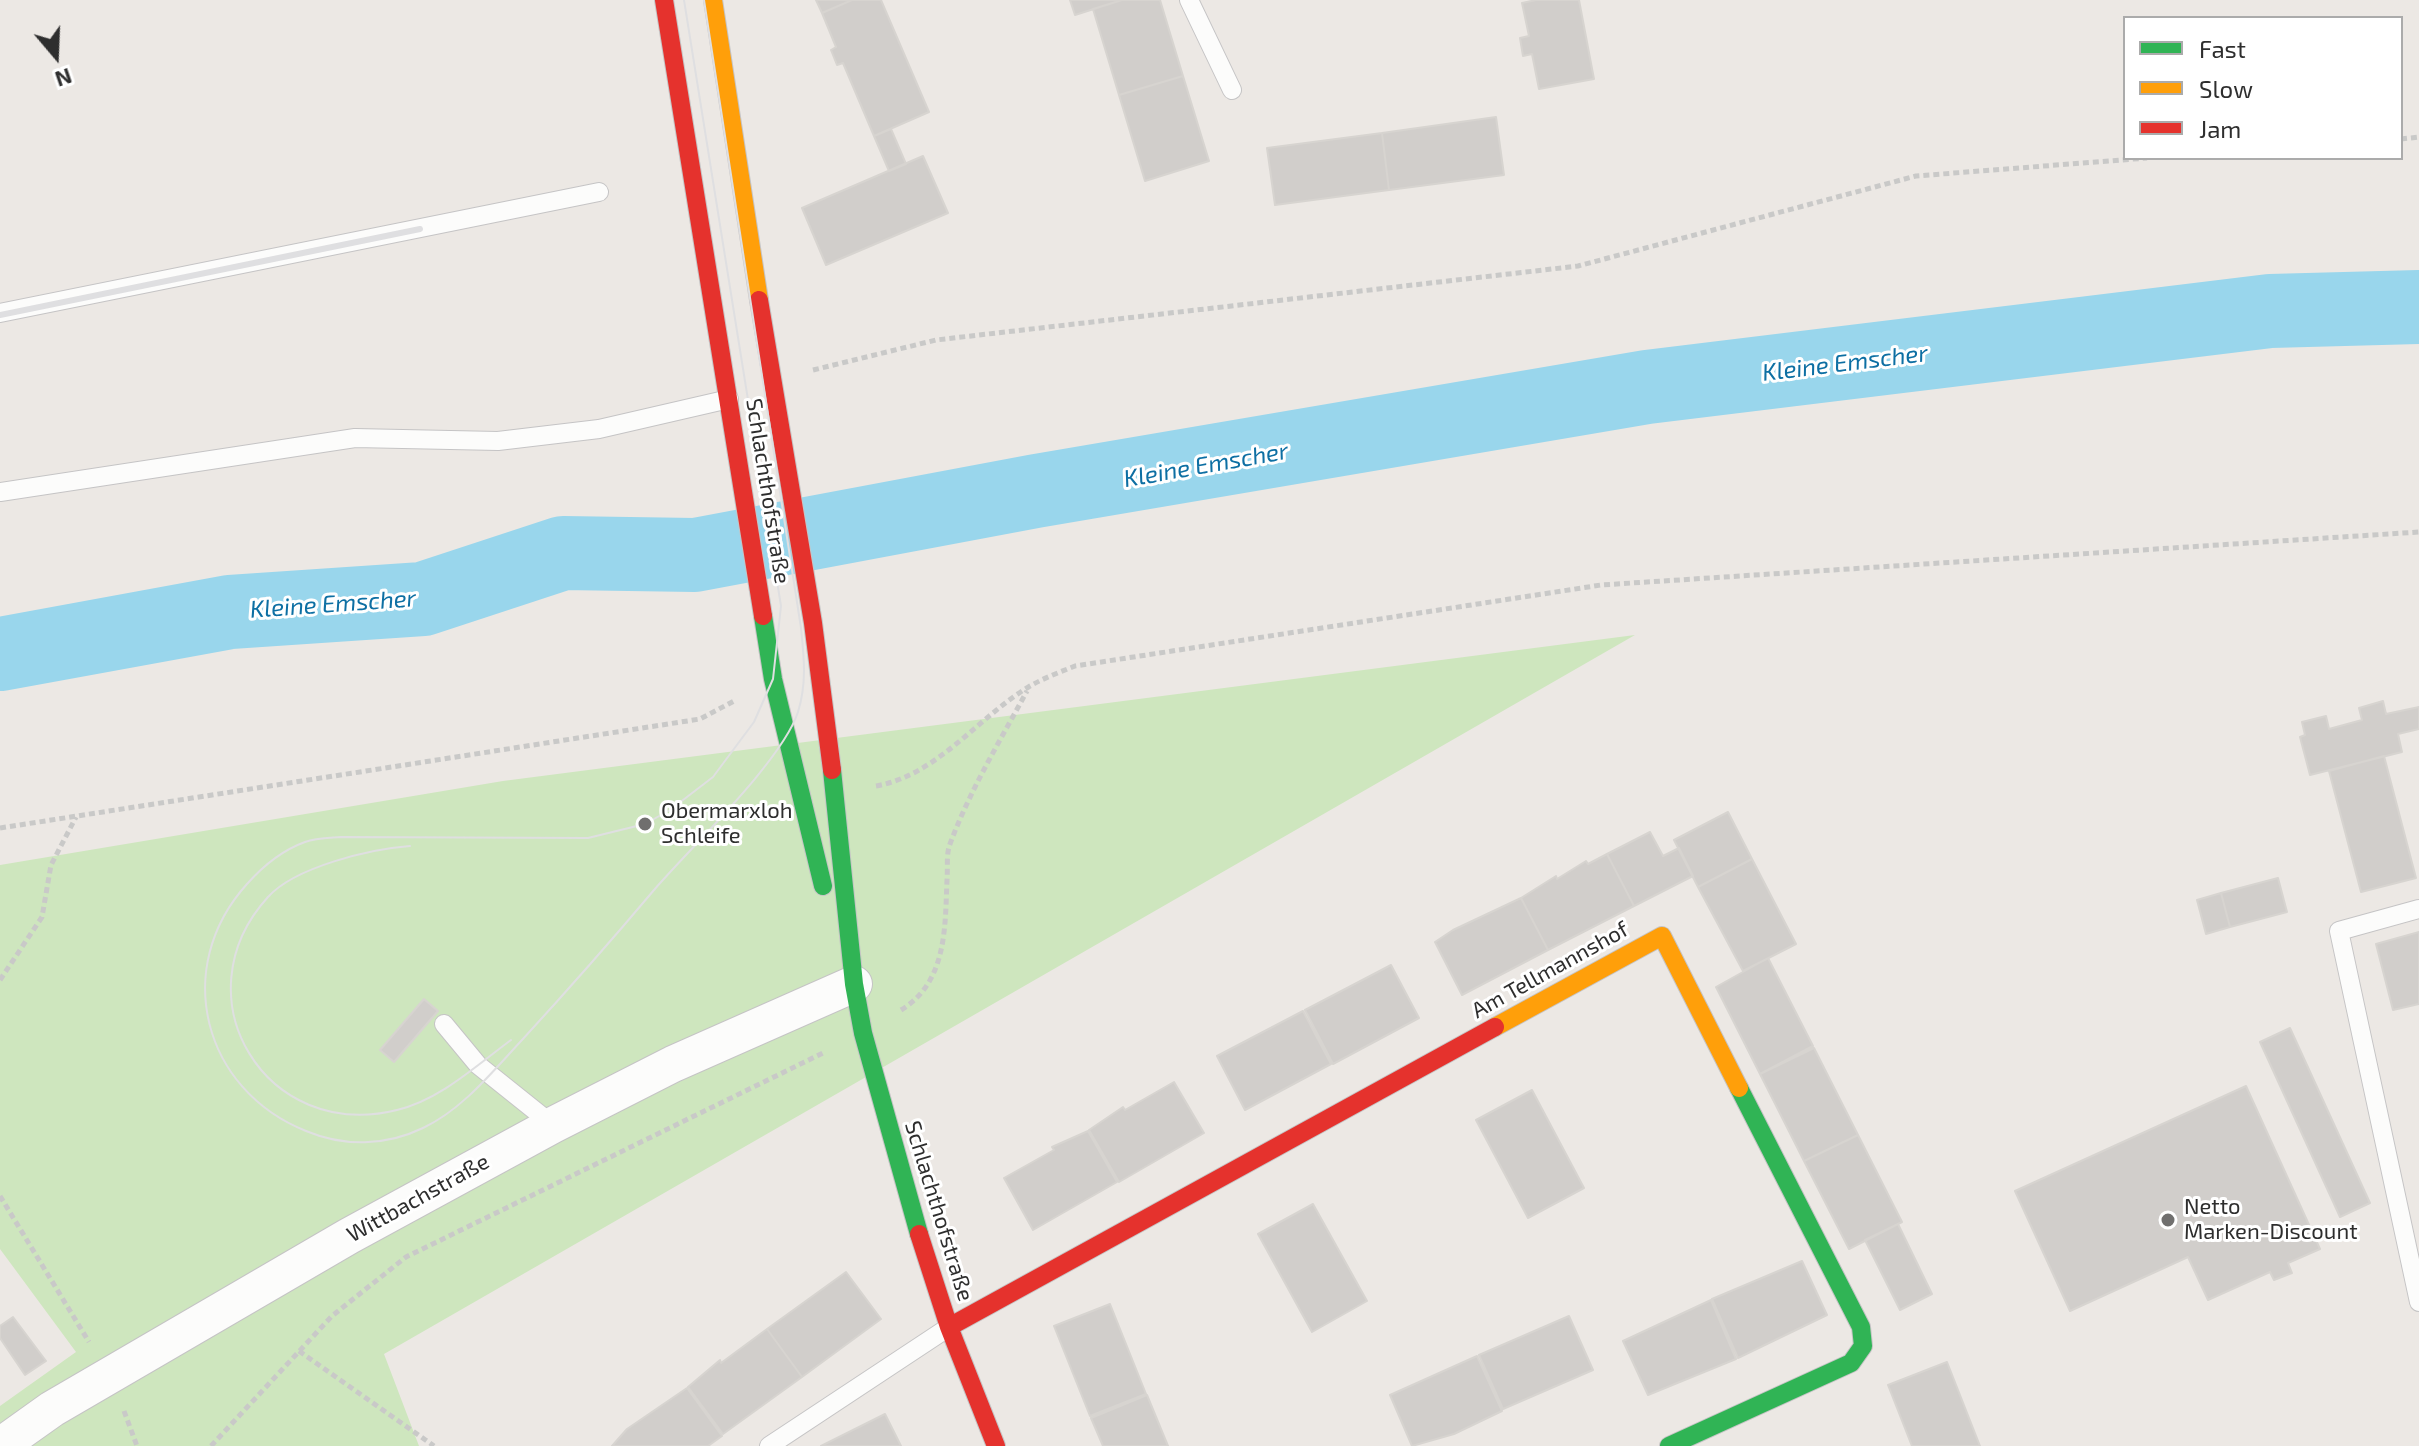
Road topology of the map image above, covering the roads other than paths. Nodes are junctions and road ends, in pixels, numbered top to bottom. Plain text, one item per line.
1 (664, 0) edge
2 (713, 0) edge
3 (1189, 0) edge
4 (1232, 90) dead end
5 (599, 192) dead end
6 (0, 313) edge
7 (729, 399) junction
8 (0, 492) edge
9 (2419, 909) edge
10 (854, 984) junction
11 (444, 1024) dead end
12 (553, 1125) junction
13 (2419, 1302) edge
14 (949, 1327) junction
15 (789, 1440) edge
16 (0, 1446) edge
17 (769, 1446) edge
18 (996, 1446) edge
19 (1669, 1446) edge

1 - 7 street, Schlachthofstraße
2 - 10 street, Schlachthofstraße
3 - 4 lane
5 - 6 lane
7 - 8 lane
7 - 10 street, Schlachthofstraße
9 - 13 lane
10 - 12 street, Wittbachstraße
10 - 14 street, Schlachthofstraße
11 - 12 lane
12 - 16 street, Wittbachstraße
14 - 15 lane
14 - 18 street, Schlachthofstraße
14 - 19 street, Am Tellmannshof
15 - 17 lane

